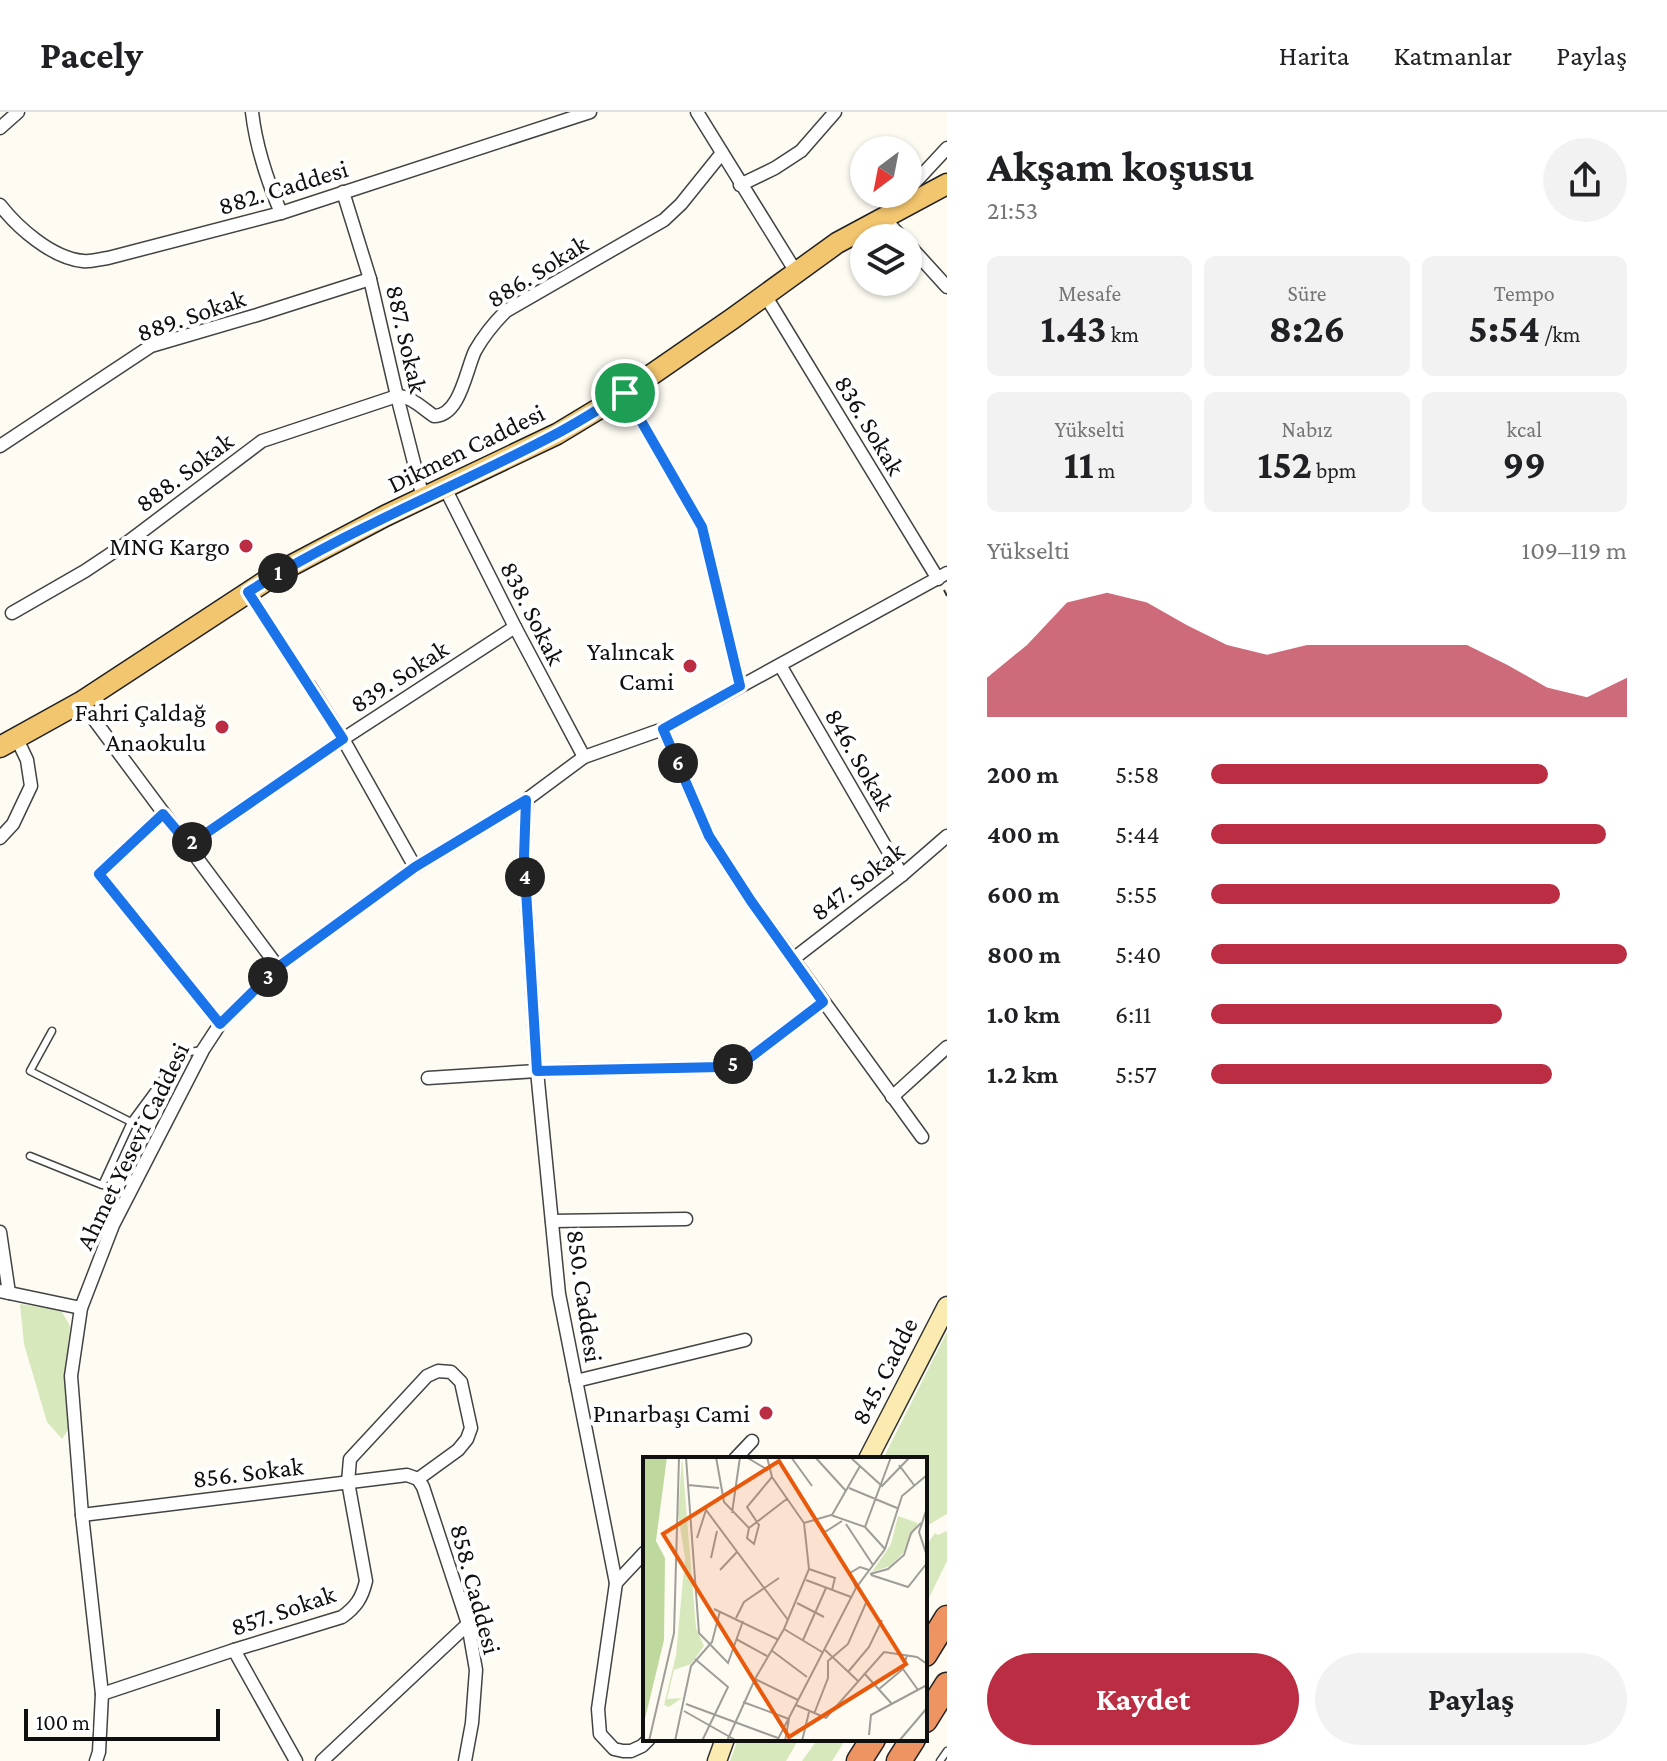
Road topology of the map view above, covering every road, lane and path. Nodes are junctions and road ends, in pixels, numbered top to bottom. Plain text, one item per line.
1 (18, 112) edge
2 (252, 112) edge
3 (697, 112) edge
4 (835, 112) edge
5 (581, 113) edge
6 (0, 128) edge
7 (947, 148) edge
8 (722, 153) junction
9 (922, 175) edge
10 (947, 184) edge
11 (740, 185) junction
12 (343, 192) junction
13 (0, 205) edge
14 (891, 208) edge
15 (281, 213) junction
16 (883, 217) junction
17 (889, 224) edge
18 (922, 259) edge
19 (796, 272) junction
20 (370, 279) junction
21 (947, 287) edge
22 (765, 295) junction
23 (625, 393) junction
24 (397, 396) junction
25 (0, 446) edge
26 (445, 488) junction
27 (423, 498) junction
28 (942, 576) edge
29 (248, 592) junction
30 (12, 613) dead end
31 (515, 627) junction
32 (780, 665) junction
33 (309, 685) joint
34 (740, 686) junction
35 (81, 702) junction
36 (663, 729) junction
37 (343, 739) junction
38 (8, 743) edge
39 (584, 757) junction
40 (526, 800) junction
41 (163, 814) junction
42 (947, 836) edge
43 (0, 838) edge
44 (189, 845) junction
45 (415, 867) junction
46 (902, 875) junction
47 (793, 959) junction
48 (278, 967) junction
49 (823, 1002) junction
50 (220, 1024) junction
51 (52, 1031) dead end
52 (947, 1047) edge
53 (203, 1050) junction
54 (537, 1071) junction
55 (428, 1078) dead end
56 (892, 1097) junction
57 (131, 1122) junction
58 (922, 1137) dead end
59 (30, 1156) dead end
60 (686, 1219) dead end
61 (552, 1221) junction
62 (0, 1232) edge
63 (5, 1292) edge
64 (947, 1306) edge
65 (81, 1308) junction
66 (745, 1340) dead end
67 (576, 1381) junction
68 (752, 1441) dead end
69 (737, 1457) edge
70 (869, 1457) edge
71 (418, 1479) junction
72 (348, 1482) junction
73 (82, 1515) junction
74 (643, 1554) edge
75 (616, 1583) junction
76 (947, 1618) edge
77 (468, 1624) junction
78 (234, 1650) junction
79 (927, 1651) edge
80 (947, 1685) edge
81 (102, 1694) junction
82 (927, 1717) edge
83 (647, 1741) edge
84 (724, 1741) edge
85 (872, 1741) edge
86 (912, 1741) edge
87 (947, 1751) edge
88 (100, 1758) edge
89 (296, 1761) edge
90 (322, 1761) edge
91 (465, 1761) edge
92 (717, 1761) edge
93 (859, 1761) edge
94 (899, 1761) edge
95 (940, 1761) edge

1 - 6 street
2 - 15 street
3 - 8 street
4 - 11 street
5 - 12 street, 882. Caddesi
7 - 9 street
8 - 11 street
8 - 24 street, 886. Sokak
10 - 16 main road, Dikmen Caddesi
11 - 19 street
12 - 15 street, 882. Caddesi
12 - 20 street, 887. Sokak
13 - 15 street, 882. Caddesi
14 - 16 street
16 - 17 street
16 - 19 main road, Dikmen Caddesi
18 - 21 street
19 - 22 main road, Dikmen Caddesi
20 - 24 street, 887. Sokak
20 - 25 street, 889. Sokak
22 - 23 main road, Dikmen Caddesi
22 - 28 street, 836. Sokak
23 - 26 main road, Dikmen Caddesi
23 - 34 street
24 - 27 street, 887. Sokak
24 - 30 street, 888. Sokak
26 - 27 main road, Dikmen Caddesi
26 - 31 street, 838. Sokak
27 - 29 main road, Dikmen Caddesi
28 - 32 street, Ahmet Yesevi Caddesi
29 - 33 path
29 - 35 main road, Dikmen Caddesi
31 - 37 street, 839. Sokak
31 - 39 street, 838. Sokak
32 - 34 street, Ahmet Yesevi Caddesi
32 - 46 street, 846. Sokak
33 - 37 street
34 - 36 street, Ahmet Yesevi Caddesi
35 - 38 main road, Dikmen Caddesi
35 - 41 street
36 - 39 street, Ahmet Yesevi Caddesi
36 - 47 street
37 - 44 street, 839. Sokak
37 - 45 street
38 - 43 street
39 - 40 street, Ahmet Yesevi Caddesi
40 - 45 street, Ahmet Yesevi Caddesi
40 - 54 street, 850. Caddesi
41 - 44 street
41 - 50 street
42 - 46 street, 847. Sokak
44 - 48 street
45 - 48 street, Ahmet Yesevi Caddesi
46 - 47 street, 847. Sokak
47 - 49 street
48 - 50 street, Ahmet Yesevi Caddesi
49 - 54 street
49 - 56 street
50 - 53 street, Ahmet Yesevi Caddesi
51 - 57 lane
52 - 56 street
53 - 57 lane
53 - 65 street, Ahmet Yesevi Caddesi
54 - 55 street
54 - 61 street, 850. Caddesi
56 - 58 street
57 - 59 lane
60 - 61 street
61 - 67 street, 850. Caddesi
62 - 63 street
63 - 65 street
64 - 70 street, 845. Cadde
65 - 73 street, Ahmet Yesevi Caddesi
66 - 67 street
67 - 75 street, 850. Caddesi
68 - 69 street
71 - 72 street, 856. Sokak
71 - 72 street
71 - 77 street, 858. Caddesi
72 - 73 street, 856. Sokak
72 - 78 street, 857. Sokak
73 - 81 street, Ahmet Yesevi Caddesi
74 - 75 street
75 - 83 street, 850. Caddesi
76 - 79 highway
77 - 90 street
77 - 91 street, 858. Caddesi
78 - 81 street, 857. Sokak
78 - 89 street
80 - 82 highway
81 - 88 street, Ahmet Yesevi Caddesi
84 - 92 street
85 - 93 highway
86 - 94 highway
87 - 95 lane

